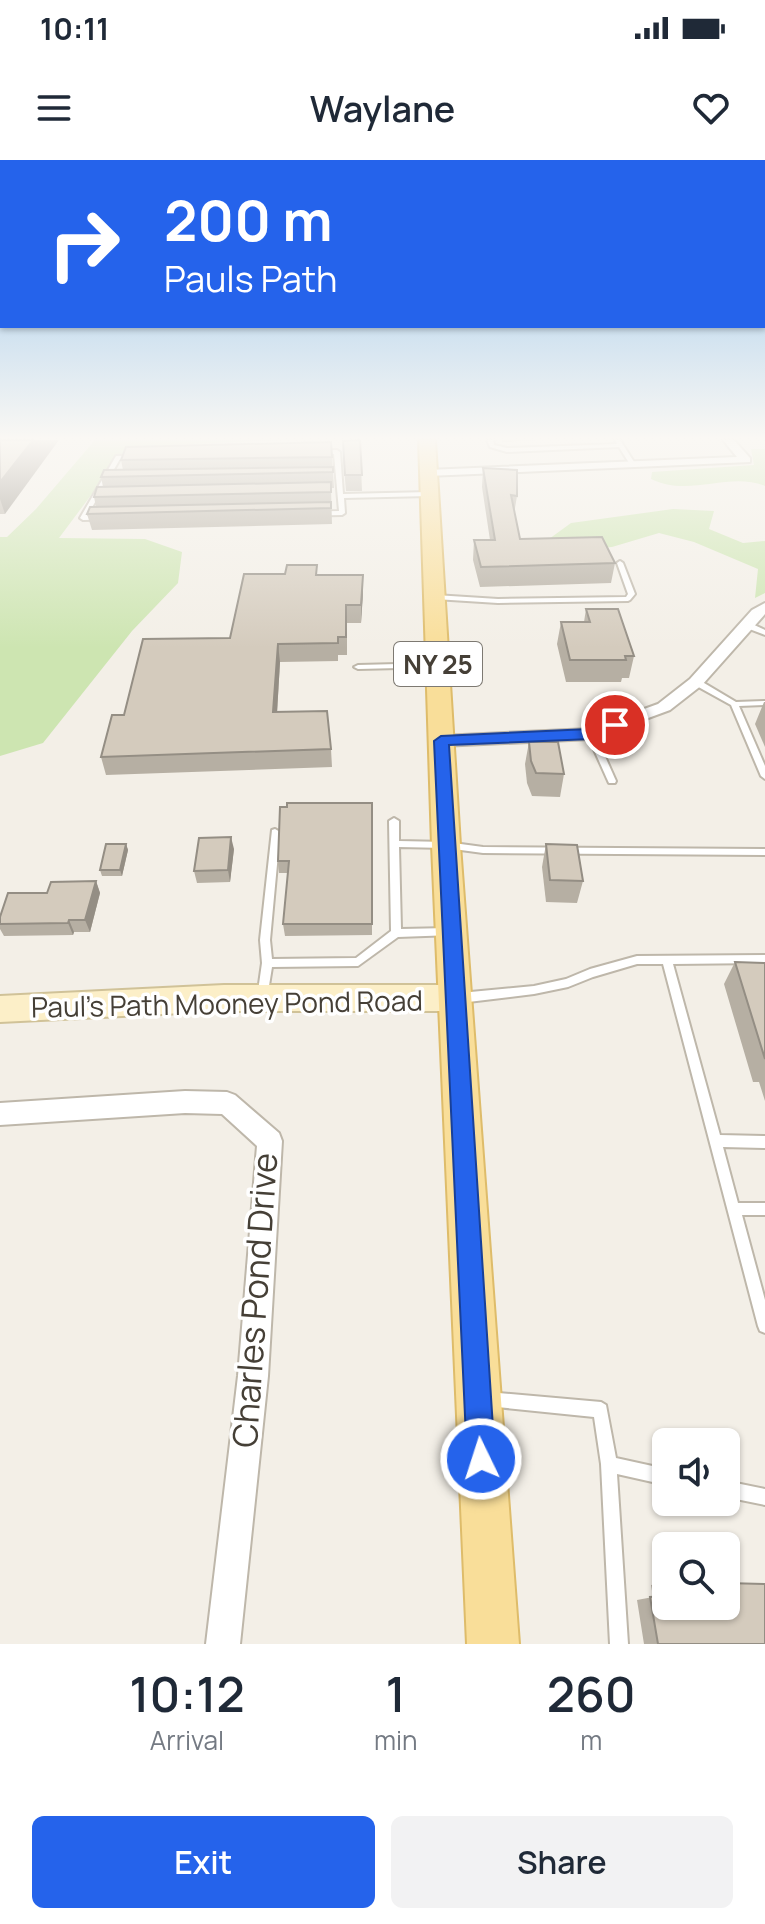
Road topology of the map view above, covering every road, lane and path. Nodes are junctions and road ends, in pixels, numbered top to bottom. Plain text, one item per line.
1 (88, 509) edge
2 (342, 509) edge
3 (430, 509) edge
4 (620, 563) dead end
5 (435, 597) junction
6 (765, 607) edge
7 (747, 625) junction
8 (765, 633) edge
9 (438, 665) junction
10 (358, 667) dead end
11 (696, 682) junction
12 (765, 703) edge
13 (734, 704) junction
14 (591, 734) junction
15 (441, 741) junction
16 (765, 776) edge
17 (612, 781) dead end
18 (394, 821) dead end
19 (275, 832) dead end
20 (394, 844) junction
21 (446, 845) junction
22 (765, 852) edge
23 (451, 932) junction
24 (396, 933) junction
25 (765, 959) edge
26 (667, 960) junction
27 (267, 963) junction
28 (262, 998) junction
29 (454, 998) junction
30 (0, 1009) edge
31 (0, 1114) edge
32 (715, 1141) junction
33 (765, 1142) edge
34 (733, 1209) junction
35 (765, 1209) edge
36 (765, 1326) edge
37 (477, 1397) junction
38 (609, 1464) junction
39 (652, 1474) edge
40 (740, 1492) edge
41 (765, 1497) edge
42 (223, 1644) edge
43 (493, 1644) edge
44 (619, 1644) edge

1 - 2 lane
3 - 5 main road, NY 25
4 - 5 lane
5 - 9 main road, NY 25
6 - 7 street
7 - 8 lane
7 - 11 street
9 - 10 lane
9 - 15 main road, NY 25
11 - 13 lane
11 - 14 street
12 - 13 lane
13 - 16 lane
14 - 15 street
14 - 17 lane
15 - 21 main road, NY 25
18 - 20 lane
19 - 27 lane
20 - 21 lane
20 - 24 lane
21 - 22 lane
21 - 23 main road, NY 25
23 - 24 lane
23 - 29 main road, NY 25
24 - 27 lane
25 - 26 lane
26 - 29 lane
26 - 32 lane
27 - 28 lane
28 - 29 street, Paul's Path Mooney Pond Road
28 - 30 street, Paul's Path Mooney Pond Road
29 - 37 main road, NY 25
31 - 42 street, Charles Pond Drive
32 - 33 lane
32 - 34 lane
34 - 35 lane
34 - 36 lane
37 - 38 lane
37 - 43 main road, NY 25
38 - 39 lane
38 - 44 lane
40 - 41 lane

